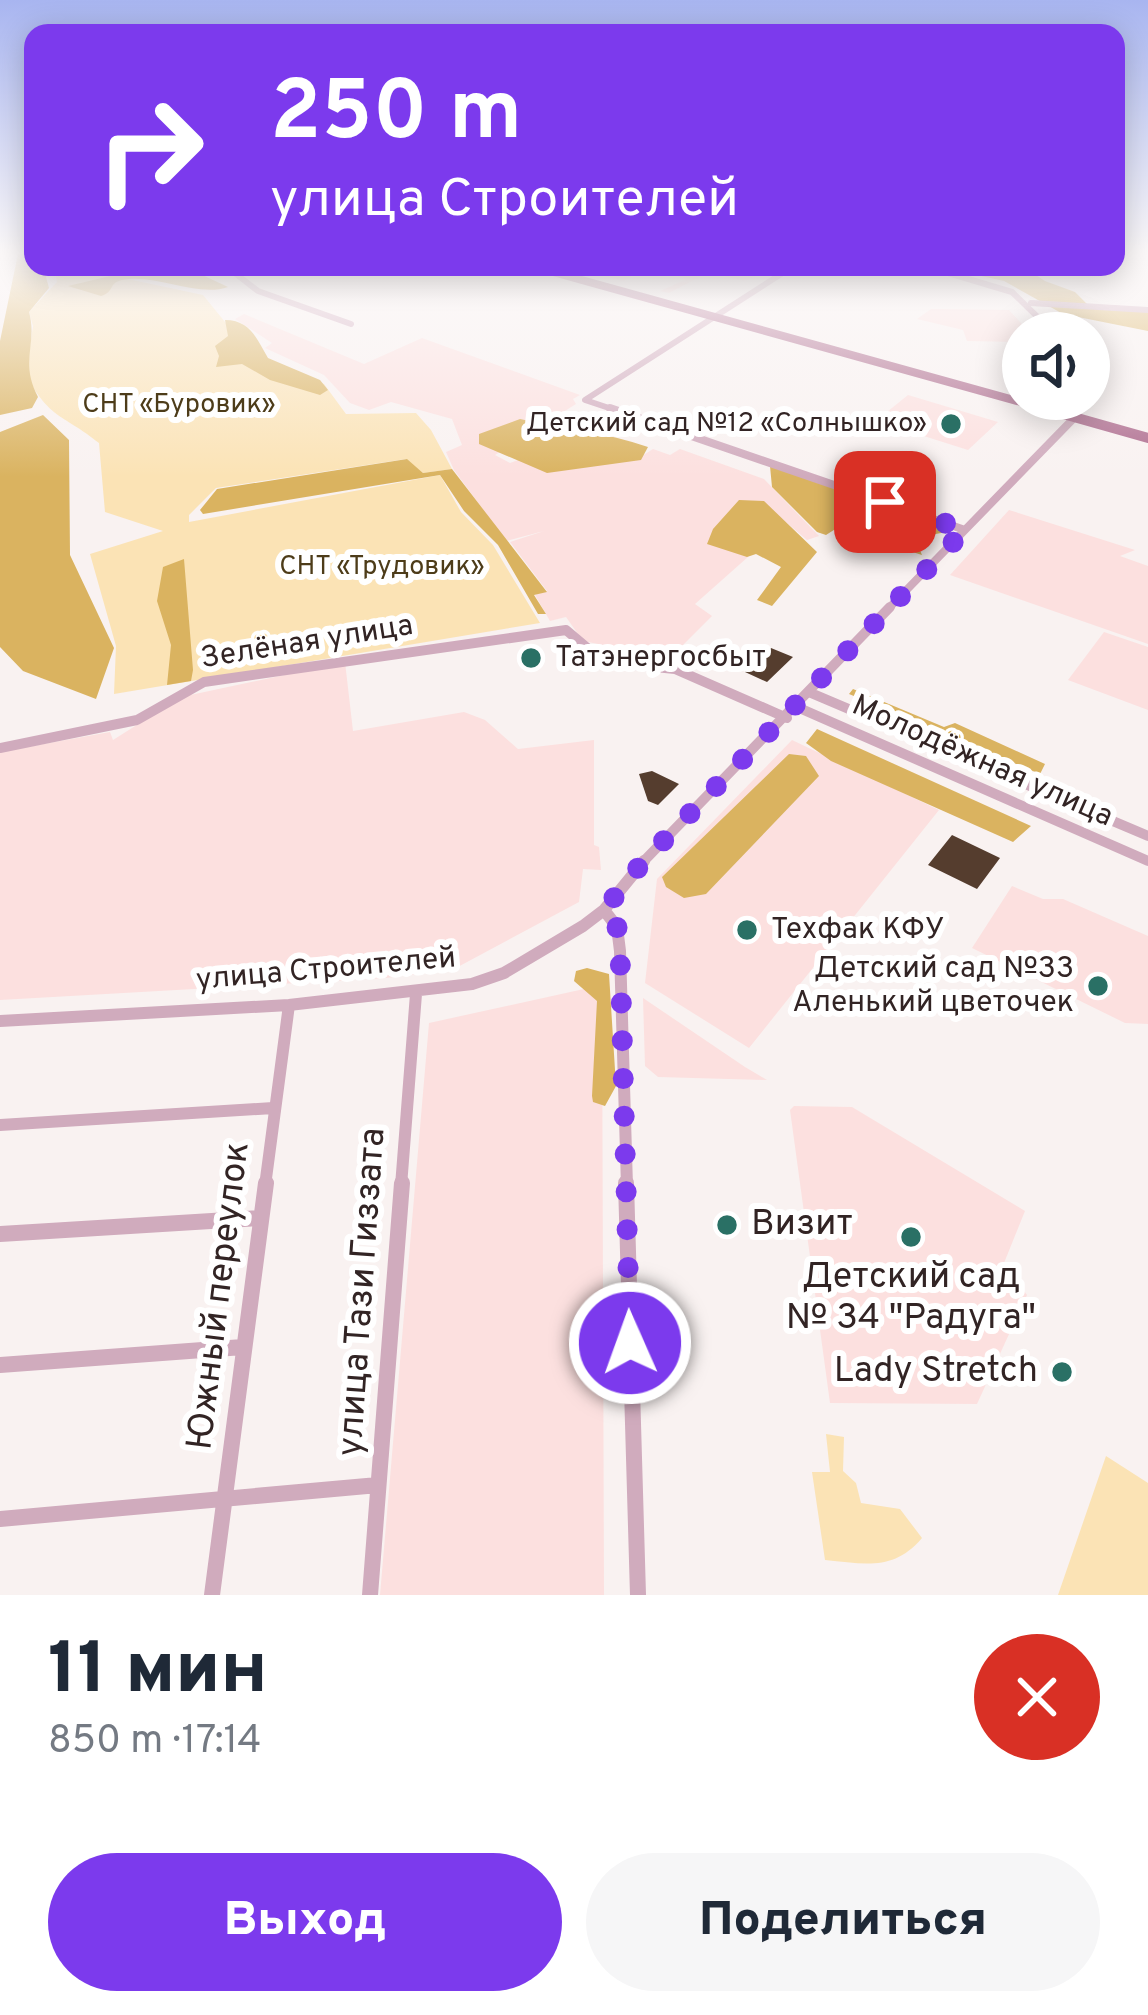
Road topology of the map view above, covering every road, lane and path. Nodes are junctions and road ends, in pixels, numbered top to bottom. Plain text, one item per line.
1 (698, 328) edge
2 (757, 328) edge
3 (1002, 397) edge
4 (1073, 420) edge
5 (1086, 420) edge
6 (1148, 438) edge
7 (965, 530) junction
8 (927, 570) junction
9 (944, 576) dead end
10 (811, 693) junction
11 (797, 707) junction
12 (787, 718) junction
13 (0, 748) edge
14 (1148, 836) edge
15 (1148, 861) edge
16 (604, 910) junction
17 (416, 994) junction
18 (289, 1005) junction
19 (0, 1021) edge
20 (273, 1108) junction
21 (0, 1125) edge
22 (260, 1218) junction
23 (0, 1234) edge
24 (244, 1347) junction
25 (0, 1365) edge
26 (378, 1485) junction
27 (225, 1499) junction
28 (0, 1519) edge
29 (212, 1595) edge
30 (370, 1595) edge
31 (638, 1595) edge

1 - 7 street
2 - 3 main road
4 - 7 street, улица Строителей
5 - 6 main road
7 - 8 street, улица Строителей
8 - 9 street
8 - 10 street, улица Строителей
10 - 11 street, улица Строителей
10 - 14 street, Молодёжная улица
11 - 12 street, улица Строителей
11 - 15 street, Молодёжная улица
12 - 13 street, Зелёная улица
12 - 16 street, улица Строителей
16 - 17 street, улица Строителей
16 - 31 street
17 - 18 street, улица Строителей
17 - 26 street, улица Тази Гиззата
18 - 19 street, улица Строителей
18 - 20 street, Южный переулок
20 - 21 street
20 - 22 street, Южный переулок
22 - 23 street
22 - 24 street, Южный переулок
24 - 25 street
24 - 27 street, Южный переулок
26 - 27 street
26 - 30 street, улица Тази Гиззата
27 - 28 street
27 - 29 street, Южный переулок

